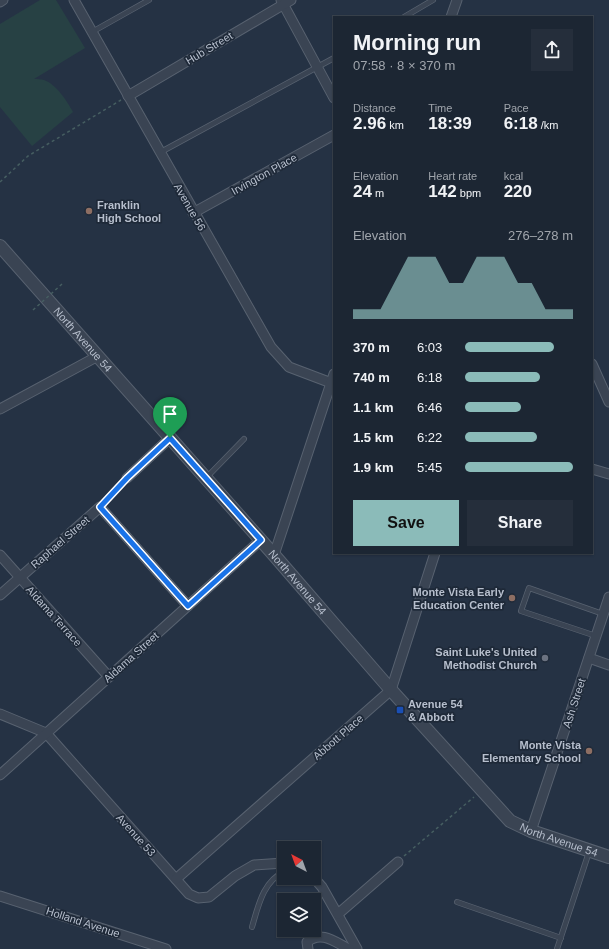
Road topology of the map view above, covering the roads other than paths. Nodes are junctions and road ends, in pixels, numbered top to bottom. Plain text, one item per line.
1 (3, 0) edge
2 (74, 0) edge
3 (149, 0) edge
4 (433, 0) edge
5 (457, 0) edge
6 (285, 1) edge
7 (0, 2) edge
8 (406, 16) edge
9 (451, 16) edge
10 (92, 32) junction
11 (333, 59) edge
12 (318, 68) junction
13 (128, 96) junction
14 (333, 96) edge
15 (333, 136) edge
16 (159, 153) junction
17 (193, 212) junction
18 (0, 246) edge
19 (98, 356) junction
20 (593, 366) edge
21 (333, 381) edge
22 (609, 402) edge
23 (0, 409) edge
24 (170, 438) junction
25 (244, 439) dead end
26 (593, 468) edge
27 (609, 474) edge
28 (127, 478) road end
29 (206, 478) junction
30 (261, 540) junction
31 (435, 554) edge
32 (0, 555) edge
33 (274, 555) junction
34 (20, 577) junction
35 (0, 595) edge
36 (609, 598) edge
37 (188, 606) junction
38 (603, 614) junction
39 (596, 636) junction
40 (589, 658) junction
41 (609, 665) edge
42 (109, 677) junction
43 (391, 690) junction
44 (0, 714) edge
45 (46, 733) junction
46 (0, 774) edge
47 (531, 830) junction
48 (590, 850) junction
49 (609, 857) edge
50 (398, 862) road end
51 (277, 863) edge
52 (277, 875) edge
53 (176, 879) junction
54 (319, 885) edge
55 (0, 896) edge
56 (457, 902) dead end
57 (338, 914) junction
58 (252, 927) dead end
59 (561, 938) junction
60 (166, 949) edge
61 (308, 949) edge
62 (349, 949) edge
63 (357, 949) edge
64 (557, 949) edge

1 - 7 street
2 - 10 street, Avenue 56
3 - 10 lane
4 - 8 lane
5 - 9 street
6 - 12 street
6 - 13 street, Hub Street
10 - 13 street, Avenue 56
11 - 12 lane
12 - 14 street
12 - 16 lane
13 - 16 street, Avenue 56
15 - 17 street, Irvington Place
16 - 17 street, Avenue 56
17 - 21 street, Avenue 56
18 - 19 street, North Avenue 54
19 - 23 street
19 - 24 street, North Avenue 54
20 - 22 street
21 - 33 street
24 - 28 street
24 - 29 street, North Avenue 54
25 - 29 lane
26 - 27 street
29 - 30 street, North Avenue 54
30 - 33 street, North Avenue 54
30 - 37 street, Aldama Street
31 - 43 street
32 - 34 street, Aldama Terrace
33 - 43 street, North Avenue 54
34 - 35 street, Raphael Street
34 - 37 street, Raphael Street
34 - 42 street, Aldama Terrace
36 - 38 street, Ash Street
37 - 42 street, Aldama Street
38 - 39 street, Ash Street
38 - 39 lane
39 - 40 street, Ash Street
40 - 41 street
40 - 47 street, Ash Street
42 - 45 street, Aldama Street
43 - 47 street, North Avenue 54
43 - 53 street, Abbott Place
44 - 45 street, Avenue 53
45 - 46 street, Aldama Street
45 - 53 street, Avenue 53
47 - 48 street, North Avenue 54
48 - 49 street, North Avenue 54
48 - 59 lane
50 - 57 street
51 - 53 street, Avenue 53
52 - 58 lane
54 - 57 street
55 - 60 street, Holland Avenue
56 - 59 lane
57 - 63 street
59 - 64 lane
61 - 62 street

